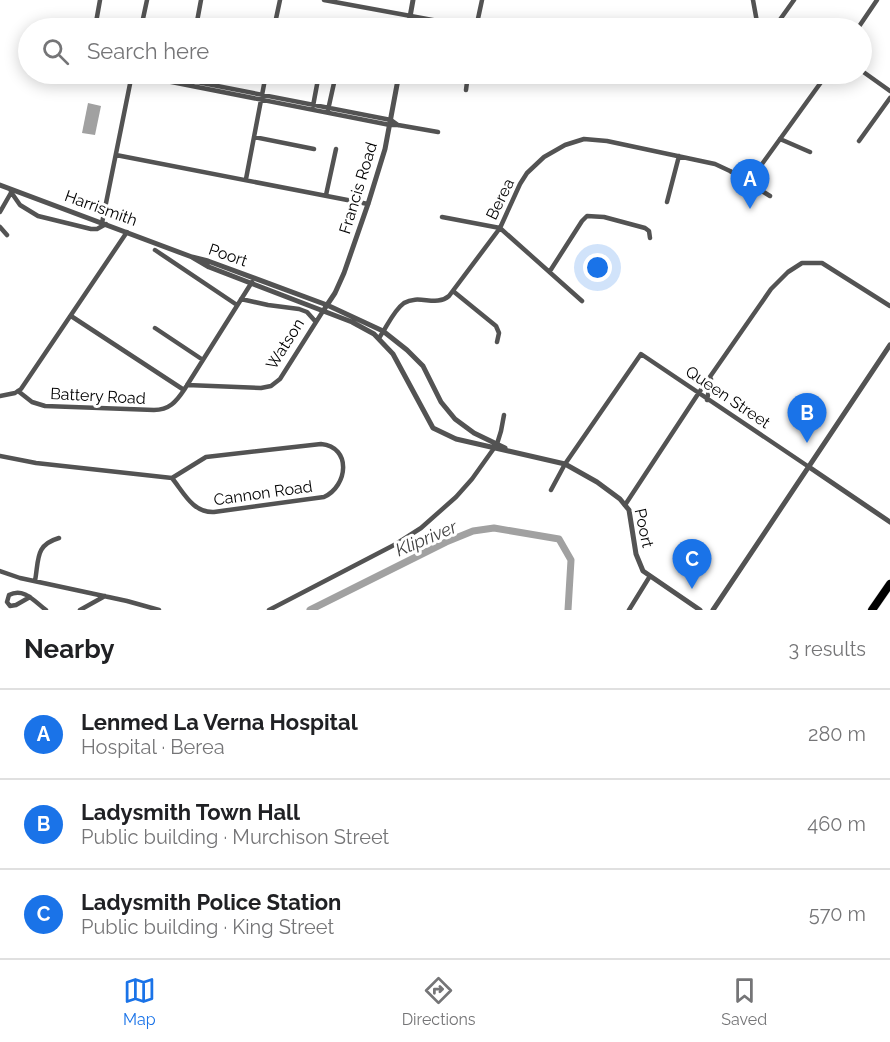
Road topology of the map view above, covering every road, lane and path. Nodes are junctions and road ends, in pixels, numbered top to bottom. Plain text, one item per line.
1 (100, 0) edge
2 (147, 0) edge
3 (201, 0) edge
4 (280, 0) edge
5 (324, 0) edge
6 (413, 0) edge
7 (482, 0) edge
8 (753, 0) edge
9 (794, 0) edge
10 (877, 0) edge
11 (344, 2) edge
12 (410, 16) junction
13 (97, 18) edge
14 (143, 18) edge
15 (198, 18) edge
16 (276, 18) edge
17 (421, 18) edge
18 (478, 18) edge
19 (757, 18) edge
20 (781, 18) edge
21 (865, 18) edge
22 (872, 79) edge
23 (130, 84) edge
24 (192, 84) edge
25 (194, 84) edge
26 (264, 84) edge
27 (318, 84) edge
28 (334, 84) edge
29 (397, 84) edge
30 (467, 84) edge
31 (820, 84) edge
32 (198, 85) junction
33 (466, 90) dead end
34 (890, 91) edge
35 (261, 97) junction
36 (890, 98) edge
37 (313, 107) junction
38 (328, 110) junction
39 (390, 123) junction
40 (438, 132) dead end
41 (254, 137) junction
42 (780, 139) junction
43 (858, 141) dead end
44 (314, 149) dead end
45 (336, 149) dead end
46 (810, 152) dead end
47 (117, 155) junction
48 (679, 156) junction
49 (246, 179) junction
50 (749, 182) junction
51 (0, 185) edge
52 (12, 191) junction
53 (326, 195) junction
54 (770, 196) dead end
55 (667, 202) dead end
56 (368, 204) junction
57 (0, 212) edge
58 (442, 217) dead end
59 (104, 224) junction
60 (0, 227) edge
61 (500, 228) junction
62 (127, 232) junction
63 (7, 235) dead end
64 (651, 238) dead end
65 (155, 250) dead end
66 (192, 258) joint
67 (550, 271) junction
68 (252, 281) junction
69 (453, 291) junction
70 (241, 299) junction
71 (582, 301) dead end
72 (237, 305) junction
73 (890, 306) edge
74 (325, 308) junction
75 (71, 316) junction
76 (315, 321) junction
77 (155, 328) dead end
78 (383, 331) junction
79 (379, 338) junction
80 (497, 342) dead end
81 (890, 345) edge
82 (203, 360) junction
83 (714, 372) junction
84 (187, 385) junction
85 (184, 390) junction
86 (18, 391) junction
87 (698, 394) junction
88 (0, 396) edge
89 (707, 400) junction
90 (504, 415) dead end
91 (496, 446) junction
92 (0, 456) edge
93 (566, 464) junction
94 (809, 467) junction
95 (172, 478) junction
96 (551, 489) dead end
97 (626, 505) junction
98 (890, 522) edge
99 (59, 538) dead end
100 (0, 570) edge
101 (650, 576) junction
102 (35, 581) junction
103 (890, 584) edge
104 (105, 596) junction
105 (30, 597) junction
106 (46, 610) edge
107 (80, 610) edge
108 (159, 610) edge
109 (269, 610) edge
110 (629, 610) edge
111 (700, 610) edge
112 (713, 610) edge
113 (872, 610) edge

1 - 13 street
2 - 14 street
3 - 15 street
4 - 16 street
5 - 11 street
6 - 12 street
7 - 18 street
8 - 19 street
9 - 20 street
10 - 21 street
11 - 12 street
12 - 17 street
22 - 34 street
23 - 47 street
24 - 32 street
25 - 32 street
26 - 35 street
27 - 37 street
28 - 38 street
29 - 39 street, Francis Road
30 - 33 street
31 - 42 street
32 - 35 street
35 - 37 street
35 - 41 street
36 - 43 street
37 - 38 street
38 - 39 street
39 - 40 street
39 - 56 street, Francis Road
41 - 44 street
41 - 49 street
42 - 46 street
42 - 50 street
45 - 53 street
47 - 49 street
47 - 59 street
48 - 50 street, Berea
48 - 55 street
48 - 61 street, Berea
49 - 53 street
50 - 54 street, Berea
51 - 52 street, Harrismith
52 - 57 street
52 - 59 street, Harrismith
52 - 59 street
53 - 56 street
56 - 74 street, Francis Road
58 - 61 street
59 - 62 street, Harrismith
60 - 63 street
61 - 67 street
61 - 69 street, Berea
62 - 66 street, Harrismith
62 - 75 street
64 - 67 street
65 - 72 street
66 - 68 street, Poort
67 - 71 street
68 - 70 street, Battery Road
68 - 74 street, Poort
69 - 78 street
69 - 80 street
70 - 72 street, Battery Road
70 - 76 street
72 - 82 street, Battery Road
73 - 83 street
74 - 76 street, Watson
74 - 78 street, Poort
74 - 79 street, Poort
75 - 85 street
75 - 86 street
76 - 84 street, Watson
77 - 82 street
78 - 79 street
78 - 91 street, Poort
79 - 91 street, Poort
81 - 94 street
82 - 84 street, Battery Road
83 - 87 street
83 - 89 street
84 - 85 street, Battery Road
85 - 86 street, Battery Road
86 - 88 street
87 - 89 street, Queen Street
87 - 93 street, Queen Street
87 - 97 street
89 - 94 street, Queen Street
90 - 91 street
91 - 93 street, Poort
91 - 109 street
92 - 95 street
93 - 96 street
93 - 97 street, Poort
94 - 98 street, Queen Street
94 - 112 street
95 - 95 street, Cannon Road
97 - 101 street, Poort
99 - 102 street
100 - 102 street
101 - 110 street
101 - 111 street
102 - 104 street
103 - 113 highway
104 - 107 street
104 - 108 street
105 - 105 street
105 - 106 street

